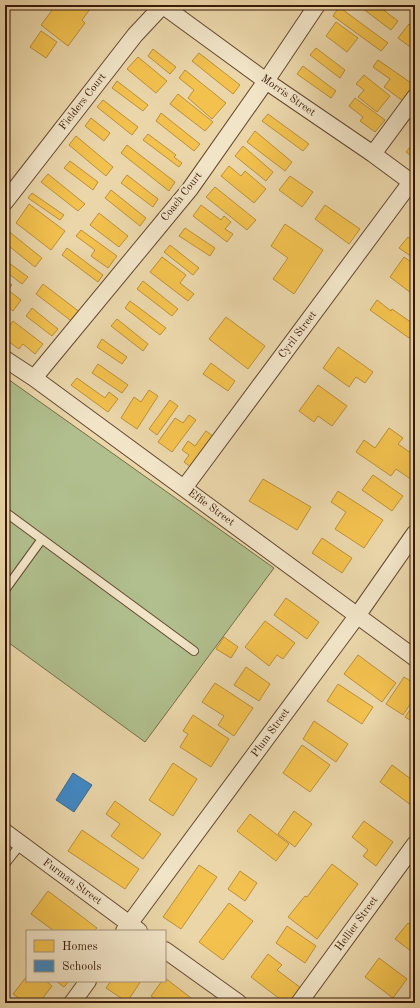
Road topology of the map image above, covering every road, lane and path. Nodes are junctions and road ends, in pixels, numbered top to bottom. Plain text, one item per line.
1 (163, 5) edge
2 (317, 5) edge
3 (266, 81) junction
4 (415, 97) edge
5 (373, 154) junction
6 (413, 184) edge
7 (5, 202) edge
8 (5, 359) edge
9 (34, 378) junction
10 (184, 488) junction
11 (5, 512) edge
12 (415, 533) edge
13 (42, 539) junction
14 (5, 590) edge
15 (357, 616) junction
16 (194, 651) dead end
17 (415, 658) edge
18 (5, 832) edge
19 (21, 844) junction
20 (415, 844) edge
21 (5, 864) edge
22 (131, 929) edge
23 (166, 951) edge
24 (87, 982) edge
25 (72, 1003) edge
26 (239, 1003) edge
27 (299, 1003) edge

1 - 3 street, Morris Street
1 - 7 street, Fielders Court
2 - 3 street, Coach Court
3 - 5 street, Morris Street
3 - 9 street, Coach Court
4 - 5 street
5 - 6 street, Morris Street
6 - 10 street, Cyril Street
8 - 9 street, Effie Street
9 - 10 street, Effie Street
10 - 15 street, Effie Street
11 - 13 lane
12 - 15 street, Plum Street
13 - 14 lane
13 - 16 lane
15 - 17 street, Effie Street
15 - 22 street, Plum Street
18 - 19 street, Furman Street
19 - 21 lane
19 - 22 street, Furman Street
20 - 27 street, Hellier Street
23 - 26 street
24 - 25 street

